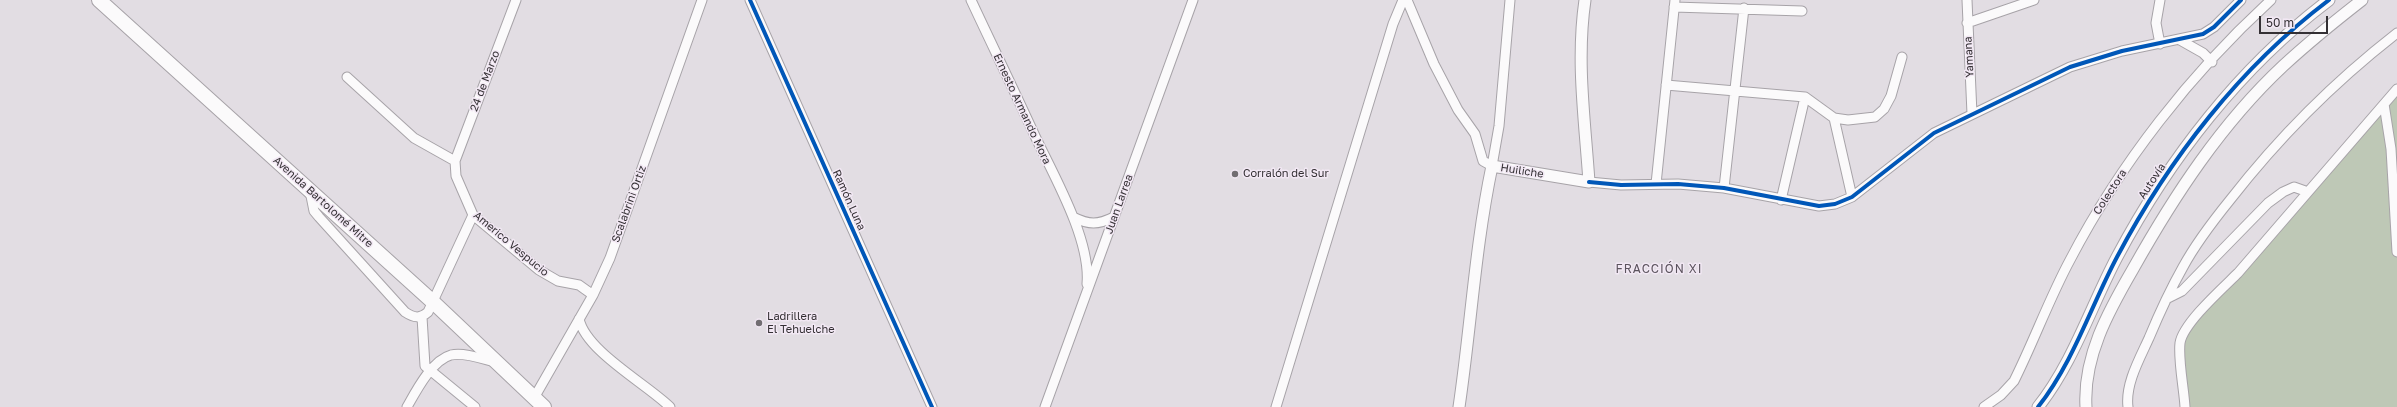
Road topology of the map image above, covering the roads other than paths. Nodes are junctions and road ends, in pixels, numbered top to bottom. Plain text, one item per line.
1 (99, 0) edge
2 (516, 0) edge
3 (702, 0) edge
4 (750, 0) edge
5 (971, 0) edge
6 (1403, 0) edge
7 (1407, 0) edge
8 (1510, 0) edge
9 (1585, 0) edge
10 (1967, 0) edge
11 (2034, 0) edge
12 (2160, 0) edge
13 (2241, 0) edge
14 (2271, 0) edge
15 (2329, 0) edge
16 (2362, 0) edge
17 (1191, 3) edge
18 (1675, 3) edge
19 (1744, 8) junction
20 (1802, 11) dead end
21 (1967, 23) junction
22 (2397, 33) edge
23 (2180, 40) junction
24 (2160, 44) junction
25 (1902, 57) dead end
26 (2212, 62) junction
27 (347, 77) dead end
28 (1666, 85) junction
29 (2397, 89) edge
30 (1736, 93) junction
31 (1805, 97) junction
32 (2384, 104) junction
33 (1972, 114) junction
34 (1834, 118) junction
35 (455, 161) junction
36 (1492, 166) junction
37 (1589, 182) junction
38 (1656, 184) junction
39 (1724, 188) junction
40 (310, 191) junction
41 (2308, 192) junction
42 (1852, 197) junction
43 (1781, 200) junction
44 (473, 215) junction
45 (1073, 217) junction
46 (1114, 217) junction
47 (2397, 252) edge
48 (593, 295) junction
49 (1086, 295) junction
50 (2168, 298) junction
51 (433, 302) junction
52 (422, 317) junction
53 (579, 319) junction
54 (496, 362) junction
55 (431, 371) junction
56 (539, 402) edge
57 (407, 407) edge
58 (475, 407) edge
59 (670, 407) edge
60 (932, 407) edge
61 (1045, 407) edge
62 (1276, 407) edge
63 (1459, 407) edge
64 (1984, 407) edge
65 (2038, 407) edge
66 (2086, 407) edge
67 (2128, 407) edge
68 (2185, 407) edge

1 - 40 main road, Avenida Bartolomé Mitre
2 - 35 street, 24 de Marzo
3 - 48 street, Scalabrini Ortiz
4 - 60 street, Ramón Luna
5 - 45 street, Ernesto Armando Mora
6 - 62 street
7 - 36 street
8 - 36 street
9 - 37 street
10 - 21 street, Yamana
11 - 21 street
12 - 24 street
13 - 23 street
14 - 26 street, Colectora
15 - 65 street, Autovía
16 - 66 street
17 - 46 street, Juan Larrea
18 - 19 street
18 - 28 street
19 - 20 street
19 - 30 street
21 - 33 street, Yamana
22 - 50 street
23 - 24 street
23 - 26 street
24 - 33 street
25 - 34 street
26 - 64 street, Colectora
27 - 35 street
28 - 30 street
28 - 38 street
29 - 32 street
30 - 31 street
30 - 39 street
31 - 34 street
31 - 43 street
32 - 41 street
32 - 47 street
33 - 42 street
34 - 42 street
35 - 44 street, Americo Vespucio
36 - 37 street, Huiliche
36 - 63 street, Huiliche
37 - 38 street
38 - 39 street
39 - 43 street
40 - 51 main road, Avenida Bartolomé Mitre
40 - 52 street
41 - 50 street
41 - 68 street
42 - 43 street
44 - 48 street, Americo Vespucio
44 - 51 street
45 - 46 street
45 - 49 street, Ernesto Armando Mora
46 - 49 street, Juan Larrea
48 - 53 street, Scalabrini Ortiz
49 - 61 street, Juan Larrea
50 - 67 street
51 - 52 street
51 - 54 main road, Avenida Bartolomé Mitre
52 - 55 street
53 - 56 street, Scalabrini Ortiz
53 - 59 street
54 - 55 street
54 - 56 main road, Avenida Bartolomé Mitre
55 - 57 street
55 - 58 street

